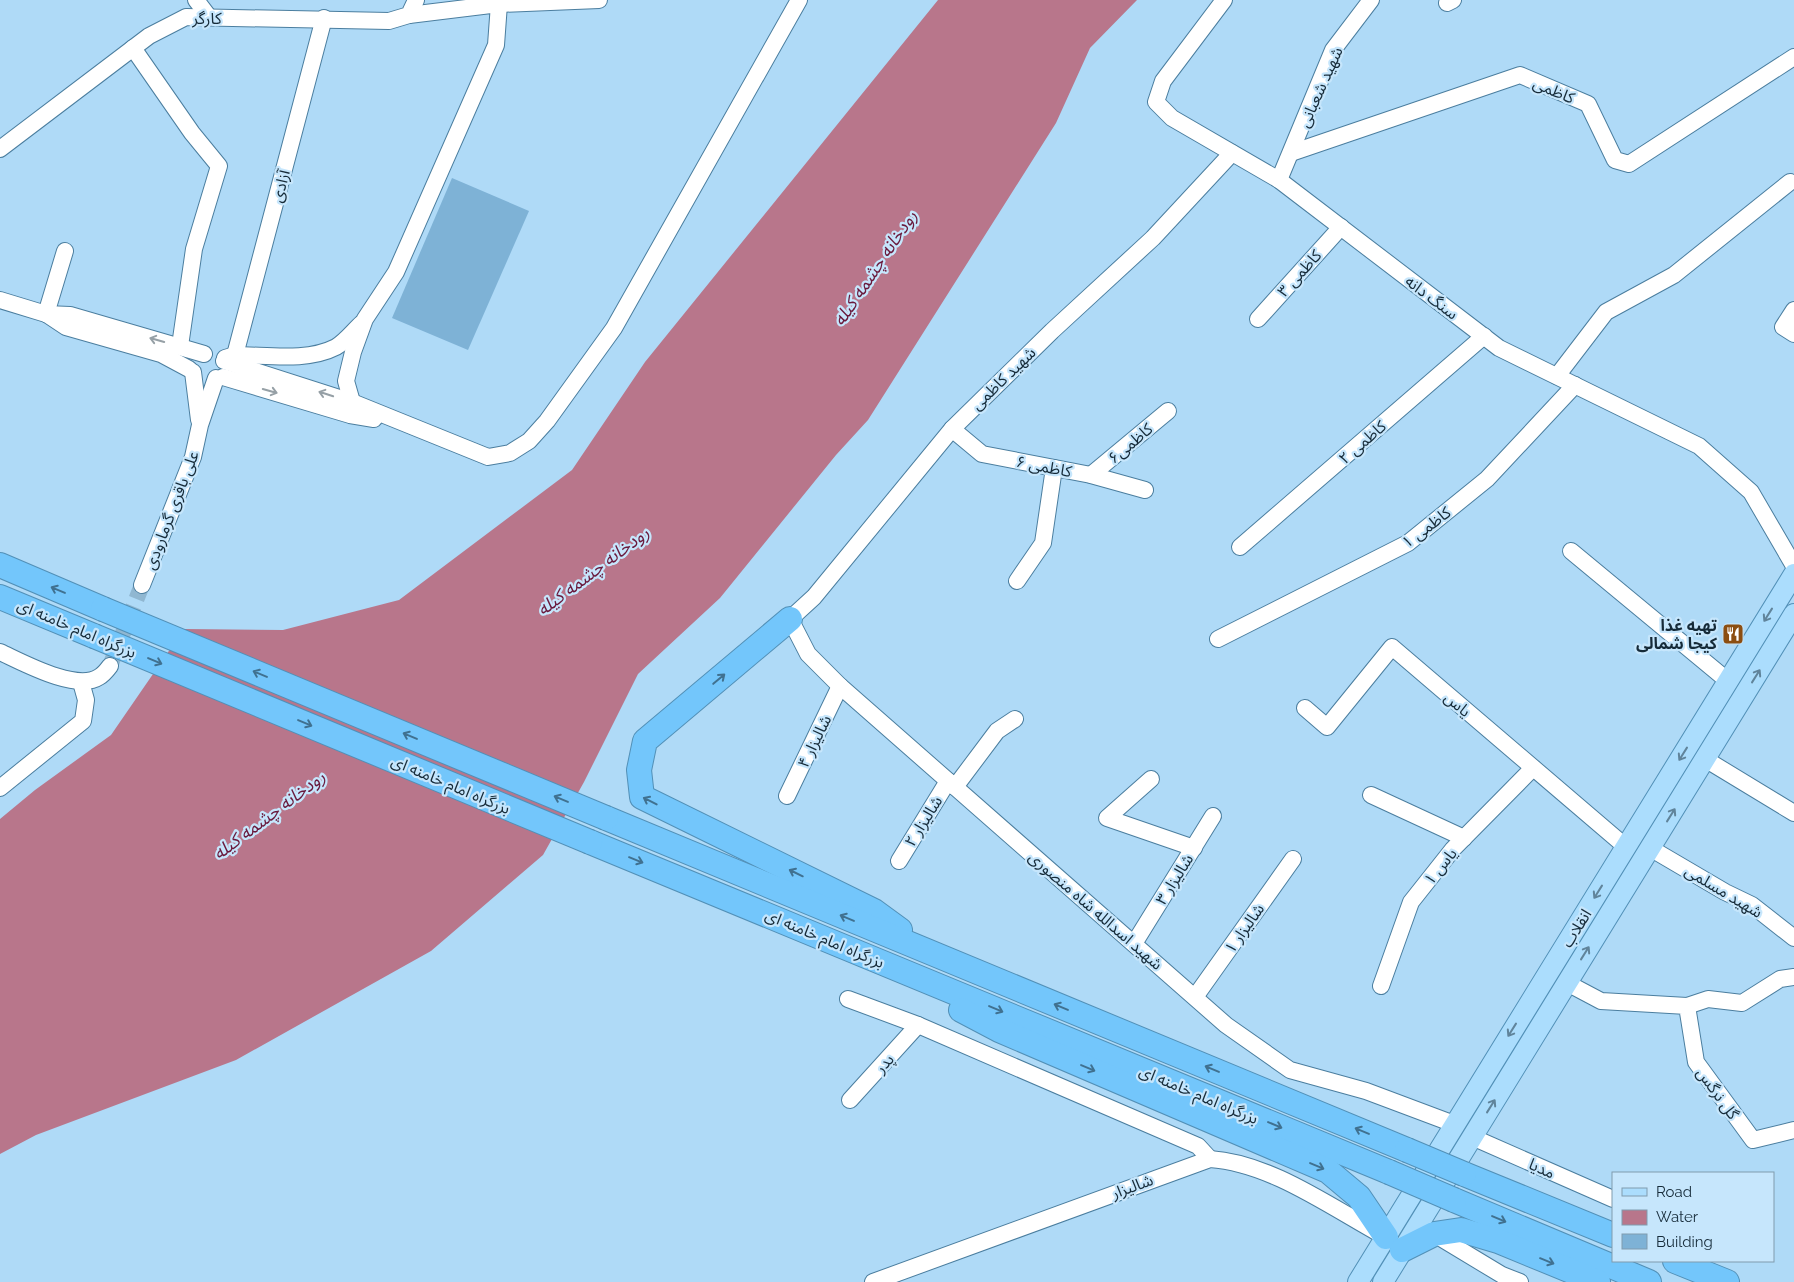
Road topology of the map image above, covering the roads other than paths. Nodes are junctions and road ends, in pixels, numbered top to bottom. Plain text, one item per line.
1 (196, 0) edge
2 (599, 0) edge
3 (799, 0) edge
4 (1224, 0) edge
5 (1371, 0) edge
6 (499, 4) junction
7 (412, 7) edge
8 (209, 17) junction
9 (324, 18) junction
10 (133, 48) junction
11 (1794, 58) edge
12 (0, 149) edge
13 (1232, 153) junction
14 (1290, 153) junction
15 (1280, 180) junction
16 (1790, 182) dead end
17 (1341, 227) junction
18 (65, 252) dead end
19 (0, 300) edge
20 (1794, 310) edge
21 (46, 314) junction
22 (365, 319) junction
23 (1258, 319) dead end
24 (1794, 334) edge
25 (1484, 336) junction
26 (180, 346) junction
27 (204, 354) junction
28 (224, 366) junction
29 (191, 370) junction
30 (1558, 376) junction
31 (1575, 385) junction
32 (352, 402) junction
33 (1168, 411) dead end
34 (200, 425) junction
35 (403, 425) junction
36 (952, 429) junction
37 (1054, 468) junction
38 (1091, 475) junction
39 (1145, 490) dead end
40 (1240, 547) dead end
41 (1571, 551) dead end
42 (0, 565) edge
43 (1794, 566) edge
44 (1794, 574) edge
45 (1017, 581) dead end
46 (142, 585) tunnel mouth
47 (0, 597) edge
48 (1794, 614) edge
49 (790, 619) junction
50 (1218, 639) dead end
51 (1, 653) edge
52 (110, 666) tunnel mouth
53 (1728, 681) junction
54 (81, 682) junction
55 (840, 686) junction
56 (1305, 708) dead end
57 (1015, 720) dead end
58 (1705, 760) junction
59 (1532, 768) junction
60 (1151, 779) dead end
61 (951, 784) junction
62 (0, 788) edge
63 (1371, 795) dead end
64 (787, 796) dead end
65 (1794, 813) edge
66 (1213, 816) dead end
67 (1464, 838) junction
68 (1626, 847) junction
69 (1194, 848) junction
70 (1650, 848) junction
71 (1293, 859) dead end
72 (899, 861) dead end
73 (792, 924) junction
74 (1794, 938) edge
75 (1135, 942) junction
76 (927, 951) junction
77 (1794, 977) edge
78 (1567, 983) junction
79 (1381, 986) dead end
80 (1195, 997) junction
81 (848, 999) dead end
82 (1687, 1006) junction
83 (918, 1025) junction
84 (850, 1100) dead end
85 (1454, 1124) junction
86 (1794, 1130) edge
87 (1472, 1137) junction
88 (1210, 1159) junction
89 (1612, 1200) edge
90 (1434, 1234) junction
91 (1612, 1235) edge
92 (1394, 1244) junction
93 (1677, 1262) edge
94 (873, 1282) edge
95 (1358, 1282) edge
96 (1383, 1282) edge
97 (1520, 1282) edge
98 (1598, 1282) edge
99 (1649, 1282) edge
100 (1727, 1282) edge

1 - 8 street
2 - 6 street, کارگر
3 - 35 street
4 - 13 street, سنگ دانه
5 - 14 street, شهید شعبانی
6 - 7 street, کارگر
6 - 22 street
7 - 9 street, کارگر
8 - 9 street, کارگر
8 - 10 street, کارگر
9 - 28 street, آزادی
10 - 12 street, کارگر
10 - 26 street
11 - 14 street, کاظمی
13 - 15 street, سنگ دانه
13 - 36 street, شهید کاظمی
14 - 15 street, شهید شعبانی
15 - 17 street, سنگ دانه
16 - 30 street
17 - 23 street, کاظمی ۳
17 - 25 street, سنگ دانه
18 - 21 street
19 - 21 street
20 - 24 street
26 -> 21 street
21 - 29 street
22 - 28 street
22 - 32 street
25 - 30 street, سنگ دانه
25 - 40 street, کاظمی ۲
26 - 27 street
27 - 28 street
27 - 29 street
28 - 29 street
32 -> 28 street
28 - 34 street, علی باقری گرمارودی
28 -> 35 street
29 - 34 street
30 - 31 street, سنگ دانه
31 - 43 street, سنگ دانه
31 - 50 street, کاظمی ۱
32 - 35 street
33 - 38 street, کاظمی۶
34 - 46 street, علی باقری گرمارودی
36 - 37 street, کاظمی ۶
36 - 49 street, شهید کاظمی
37 - 38 street, کاظمی ۶
37 - 45 street
38 - 39 street, کاظمی ۶
41 - 53 street
76 -> 42 highway, بزرگراه امام خامنه ای, bridge
44 -> 53 main road, انقلاب
47 -> 73 highway, بزرگراه امام خامنه ای, bridge
58 -> 48 main road, انقلاب
49 - 55 street, شهید اسدالله شاه منصوری
76 -> 49 highway
51 - 54 street
52 - 54 street
53 -> 68 main road, انقلاب
54 - 62 street
55 - 61 street, شهید اسدالله شاه منصوری
55 - 64 street, شالیزار ۴
56 - 59 street, یاس
57 - 61 street, شالیزار ۲
58 - 65 street
70 -> 58 main road, انقلاب
59 - 67 street, یاس ۱
59 - 68 street, یاس
60 - 69 street
61 - 72 street, شالیزار ۲
61 - 75 street, شهید اسدالله شاه منصوری
63 - 67 street
66 - 69 street, شالیزار ۳
67 - 79 street, یاس ۱
68 -> 85 main road, انقلاب
69 - 75 street, شالیزار ۳
70 - 74 street, شهید مسلمی
78 -> 70 main road, انقلاب
71 - 80 street, شالیزار ۱
73 -> 92 highway
73 -> 99 highway, بزرگراه امام خامنه ای, bridge
75 - 80 street, شهید اسدالله شاه منصوری
91 -> 76 highway, بزرگراه امام خامنه ای, bridge
77 - 82 street
78 - 82 street
87 -> 78 main road, انقلاب
80 - 85 street, شهید اسدالله شاه منصوری
81 - 83 street
82 - 86 street, گل نرگس
83 - 84 street, پدر
83 - 88 street
85 - 92 main road, انقلاب
87 - 89 street, مدیا
87 - 92 main road, انقلاب
88 - 92 street, شالیزار
88 - 94 street, شالیزار
90 - 92 highway
90 - 97 street
90 -> 98 highway
92 - 95 main road, انقلاب
92 - 96 main road, انقلاب
93 - 100 highway

